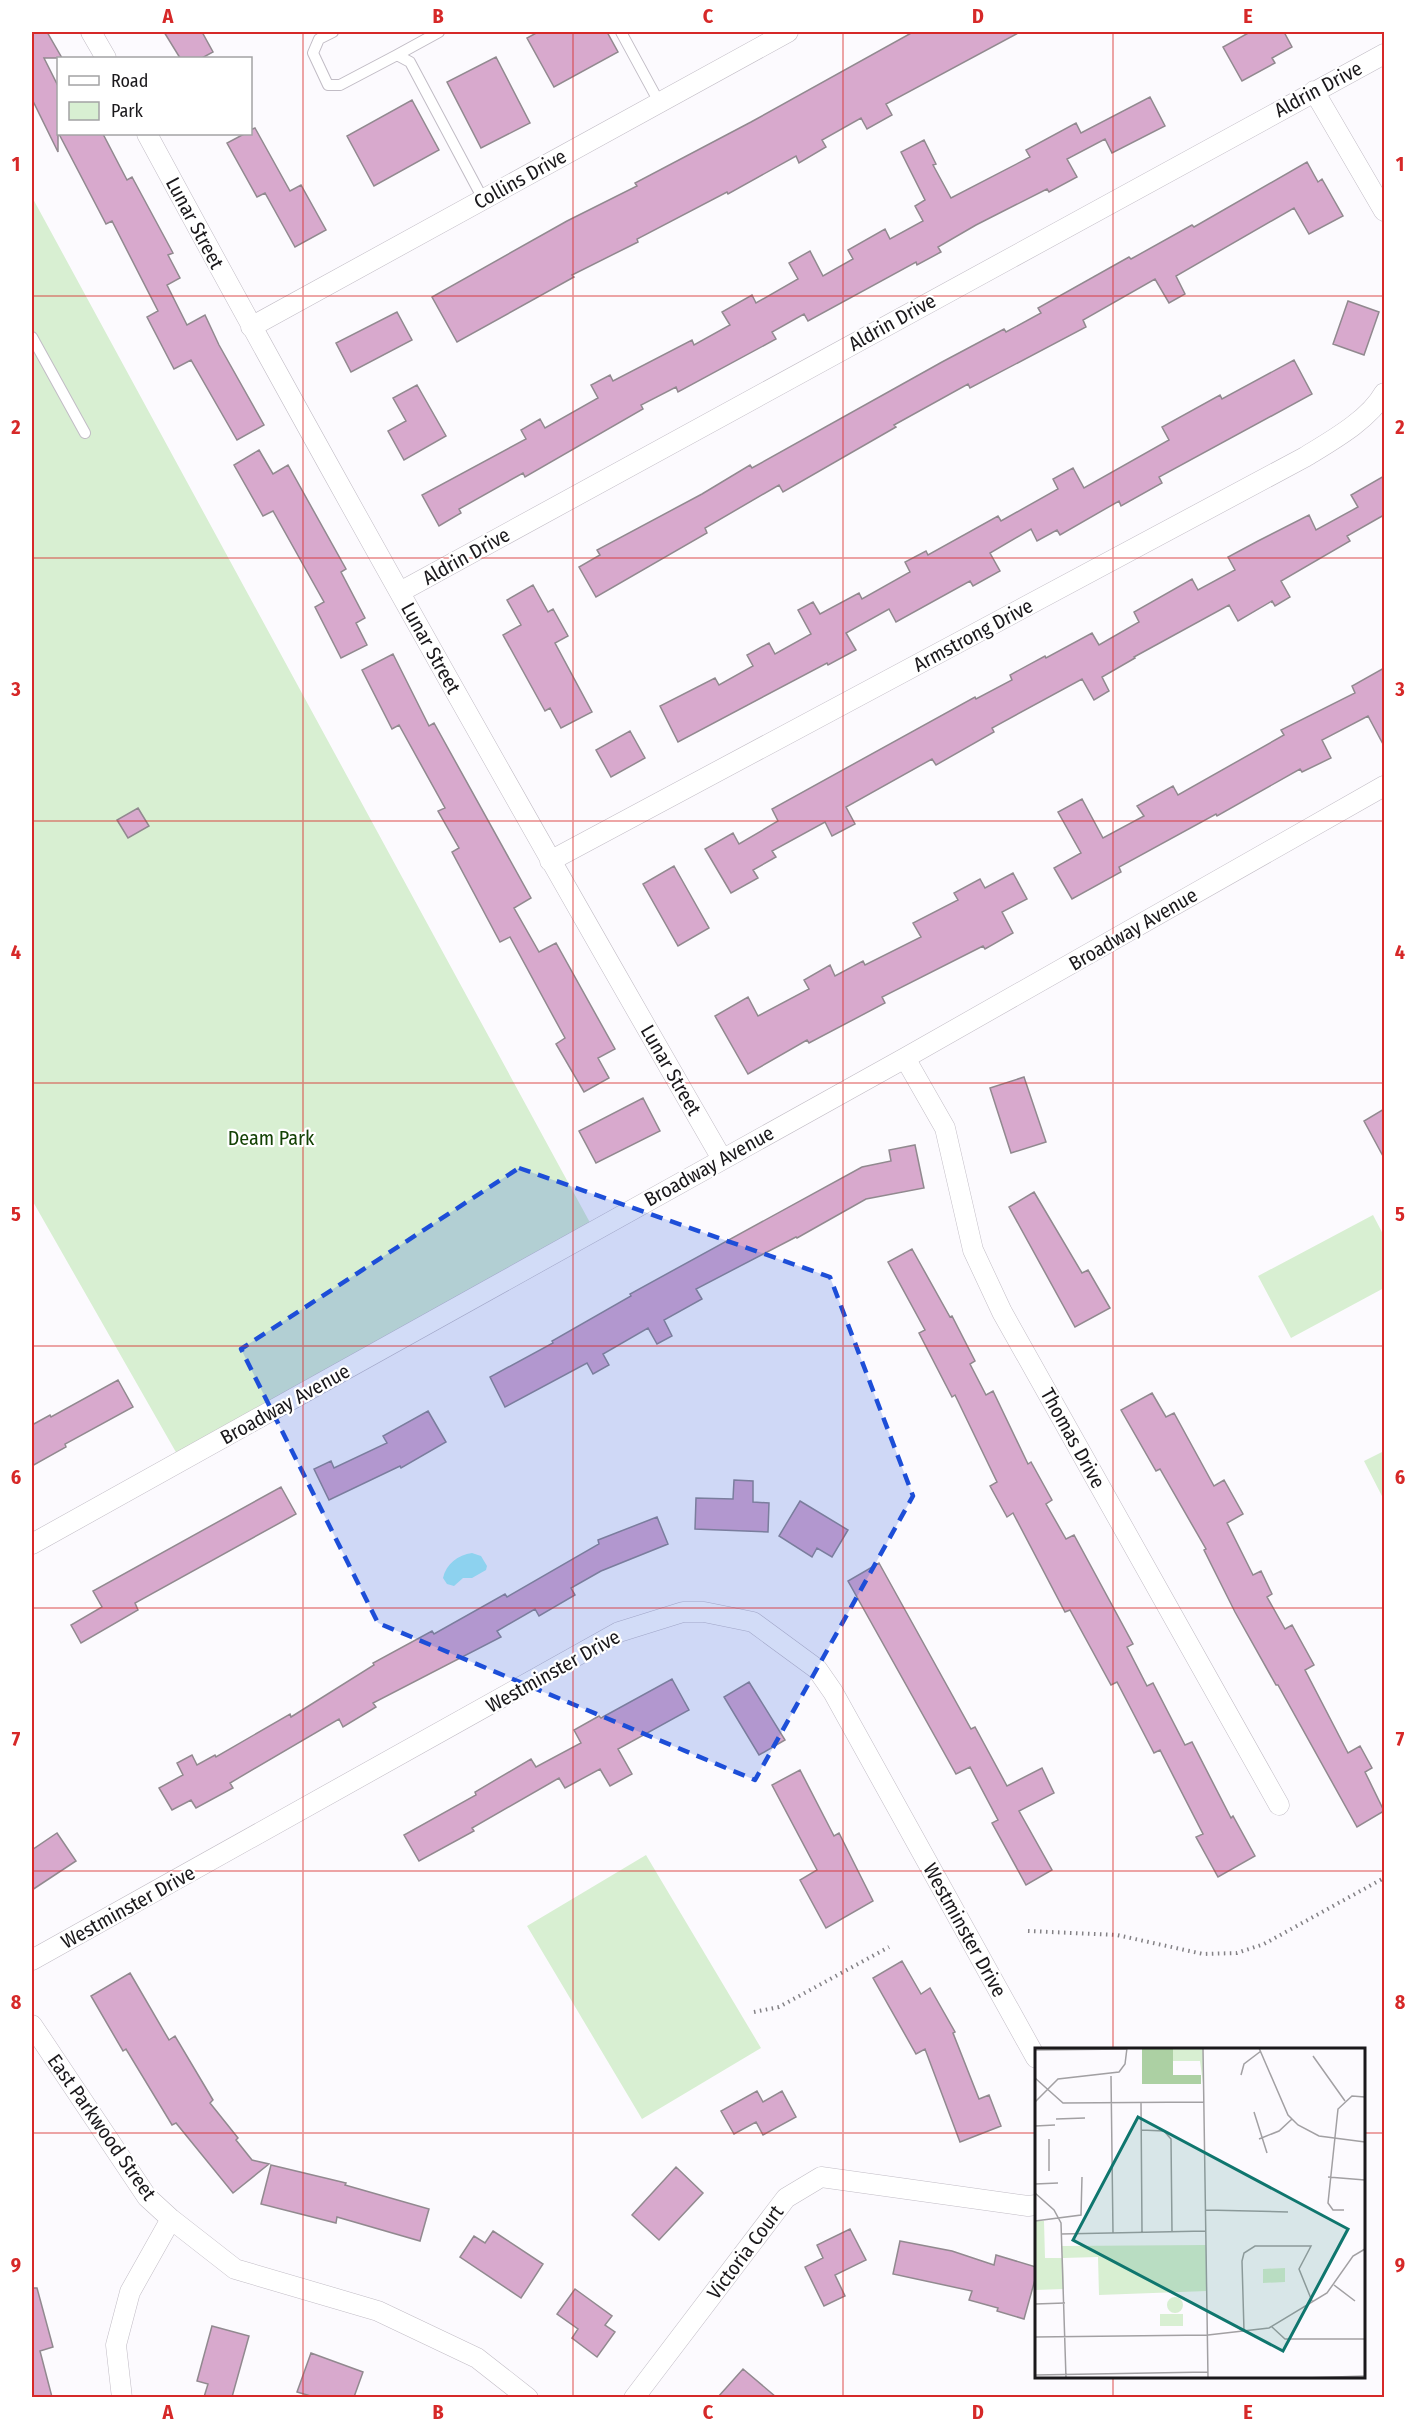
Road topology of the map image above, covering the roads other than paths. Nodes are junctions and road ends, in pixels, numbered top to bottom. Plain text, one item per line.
1 (91, 32) edge
2 (333, 32) edge
3 (439, 32) edge
4 (621, 32) edge
5 (788, 32) edge
6 (1384, 54) edge
7 (398, 55) junction
8 (105, 57) edge
9 (1314, 91) junction
10 (659, 102) junction
11 (148, 135) edge
12 (483, 199) junction
13 (1384, 211) edge
14 (251, 327) junction
15 (32, 337) edge
16 (1384, 393) edge
17 (85, 433) dead end
18 (400, 592) junction
19 (1384, 786) edge
20 (550, 861) junction
21 (904, 1058) junction
22 (722, 1159) junction
23 (32, 1544) edge
24 (1279, 1805) dead end
25 (32, 1960) edge
26 (32, 2025) edge
27 (1035, 2056) edge
28 (1035, 2205) edge
29 (171, 2219) junction
30 (123, 2397) edge
31 (528, 2397) edge
32 (634, 2397) edge

1 - 8 street
2 - 7 lane
3 - 7 lane
4 - 10 lane
5 - 10 street, Collins Drive
6 - 9 street, Aldrin Drive
7 - 12 lane
9 - 13 street
9 - 18 street, Aldrin Drive
10 - 12 street, Collins Drive
11 - 14 street, Lunar Street
12 - 14 street, Collins Drive
14 - 18 street, Lunar Street
15 - 17 lane
16 - 20 street, Armstrong Drive
18 - 20 street, Lunar Street
19 - 21 street, Broadway Avenue
20 - 22 street, Lunar Street
21 - 22 street, Broadway Avenue
21 - 24 street, Thomas Drive
22 - 23 street, Broadway Avenue
25 - 27 street, Westminster Drive
26 - 29 street, East Parkwood Street
28 - 32 street, Victoria Court
29 - 30 street
29 - 31 street, East Parkwood Street

